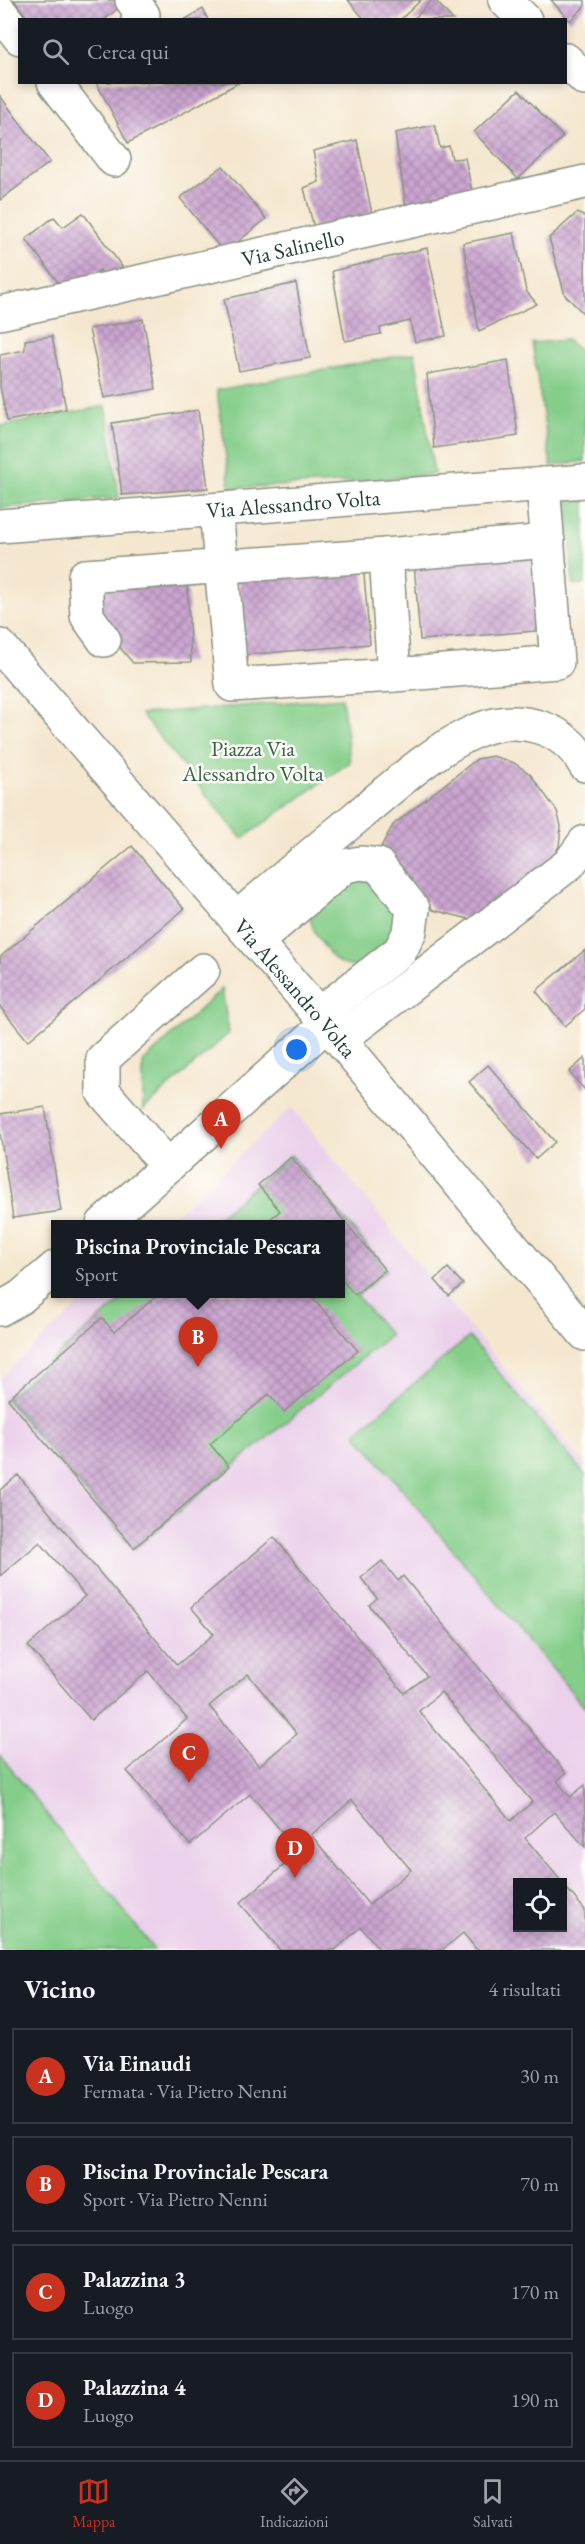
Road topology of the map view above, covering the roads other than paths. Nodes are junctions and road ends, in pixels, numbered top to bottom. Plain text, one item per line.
1 (132, 0) edge
2 (505, 0) edge
3 (0, 12) edge
4 (140, 18) edge
5 (523, 18) edge
6 (18, 35) edge
7 (585, 43) edge
8 (567, 59) edge
9 (567, 61) edge
10 (585, 79) edge
11 (57, 84) edge
12 (114, 160) dead end
13 (585, 183) edge
14 (0, 313) edge
15 (585, 481) edge
16 (543, 484) junction
17 (216, 510) junction
18 (0, 526) edge
19 (548, 541) junction
20 (386, 555) junction
21 (221, 567) junction
22 (104, 640) dead end
23 (0, 646) edge
24 (394, 675) junction
25 (585, 765) edge
26 (585, 842) edge
27 (246, 930) junction
28 (203, 970) dead end
29 (329, 1026) junction
30 (168, 1166) junction
31 (107, 1220) edge
32 (51, 1271) edge
33 (0, 1309) edge
34 (585, 1334) edge

1 - 4 street
2 - 5 street
3 - 6 street
7 - 8 street
9 - 10 street
11 - 12 street
13 - 14 street, Via Salinello
15 - 16 street, Via Alessandro Volta
16 - 17 street, Via Alessandro Volta
16 - 19 street
17 - 18 street, Via Alessandro Volta
17 - 21 street
19 - 20 street
19 - 24 street
20 - 21 street
20 - 24 street
21 - 22 street
21 - 24 street
23 - 27 street, Via Alessandro Volta
25 - 27 street
26 - 29 street
27 - 29 street, Via Alessandro Volta
27 - 29 street
28 - 30 street
29 - 30 street
29 - 34 street, Via Alessandro Volta
30 - 31 street
32 - 33 street

